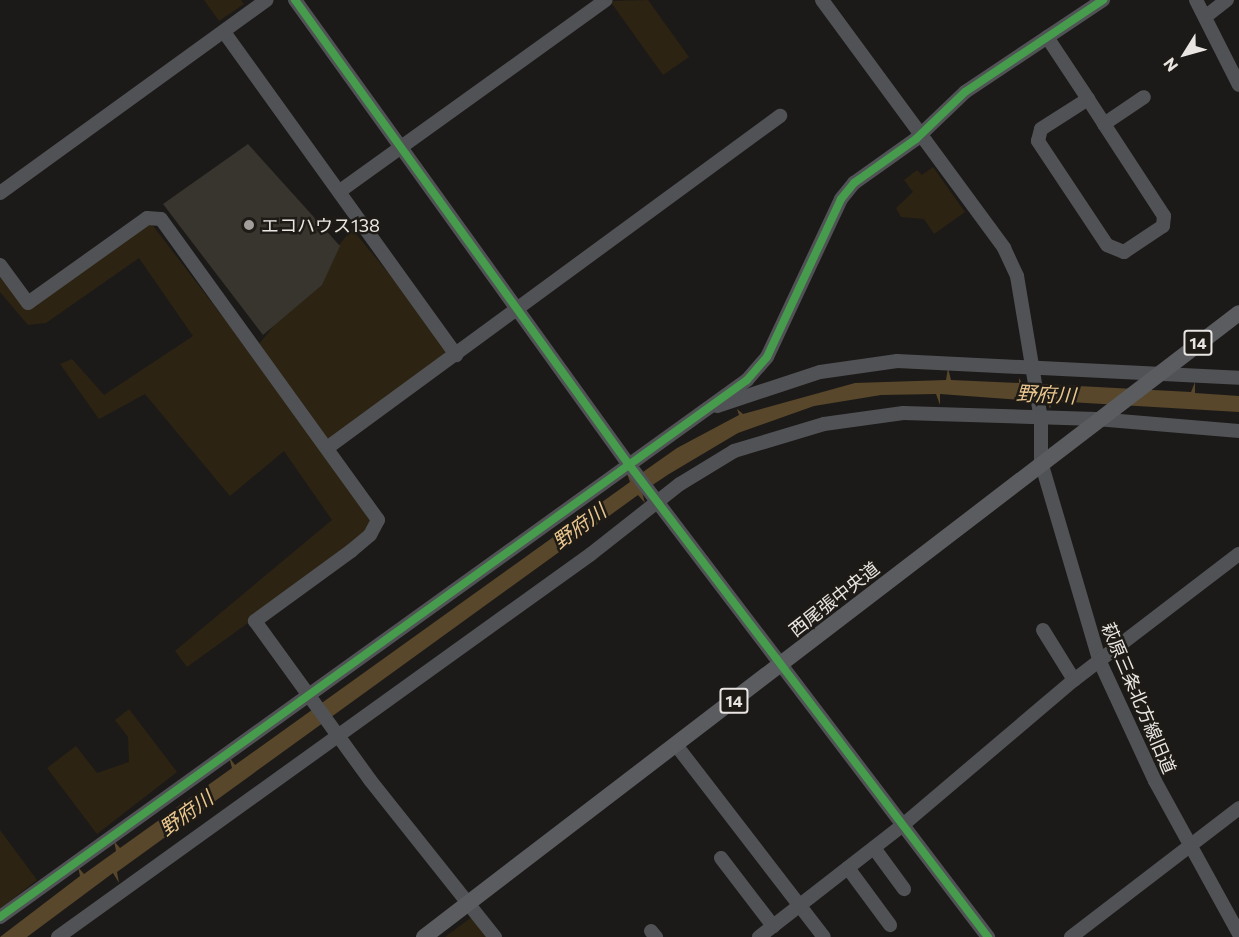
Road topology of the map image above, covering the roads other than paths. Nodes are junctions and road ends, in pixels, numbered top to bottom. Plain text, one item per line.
1 (267, 0) edge
2 (295, 0) edge
3 (606, 0) edge
4 (822, 0) edge
5 (1103, 0) edge
6 (1196, 0) edge
7 (1227, 0) edge
8 (1205, 17) junction
9 (224, 32) junction
10 (1047, 37) junction
11 (1239, 85) edge
12 (1144, 97) dead end
13 (1088, 99) junction
14 (780, 116) dead end
15 (1104, 124) junction
16 (919, 135) junction
17 (402, 148) junction
18 (340, 191) junction
19 (0, 193) edge
20 (0, 265) edge
21 (519, 309) junction
22 (1239, 313) edge
23 (456, 355) junction
24 (1033, 368) junction
25 (1157, 374) junction
26 (1239, 378) edge
27 (694, 415) junction
28 (1040, 417) junction
29 (1096, 419) junction
30 (1239, 431) edge
31 (327, 448) junction
32 (627, 462) junction
33 (1041, 462) junction
34 (657, 501) junction
35 (1239, 554) edge
36 (1043, 630) dead end
37 (1100, 662) junction
38 (780, 666) junction
39 (1074, 680) junction
40 (306, 695) junction
41 (337, 736) junction
42 (676, 745) junction
43 (1239, 808) edge
44 (904, 824) junction
45 (1188, 844) junction
46 (874, 848) junction
47 (721, 858) dead end
48 (848, 868) junction
49 (904, 889) dead end
50 (469, 903) junction
51 (800, 905) junction
52 (0, 917) edge
53 (890, 925) dead end
54 (773, 926) junction
55 (1239, 934) edge
56 (58, 937) edge
57 (424, 937) edge
58 (495, 937) edge
59 (759, 937) edge
60 (824, 937) edge
61 (988, 937) edge
62 (1071, 937) edge

1 - 9 street
2 - 17 street
3 - 17 street
4 - 16 street, 萩原三条北方線旧道
5 - 10 street
6 - 8 street
7 - 8 street
8 - 11 street
9 - 18 street
9 - 19 street
10 - 13 street
10 - 16 street
12 - 15 street
13 - 15 street
13 - 15 street
14 - 21 street
16 - 24 street, 萩原三条北方線旧道
16 - 27 street
17 - 18 street
17 - 21 street
18 - 23 street
20 - 31 street
21 - 23 street
21 - 32 street
22 - 25 main road, 西尾張中央道 / 14
23 - 31 street
24 - 25 street
24 - 27 street
24 - 28 street, 萩原三条北方線旧道
25 - 26 street
25 - 29 main road, 西尾張中央道 / 14
27 - 32 street
28 - 29 street
28 - 33 street, 萩原三条北方線旧道
28 - 34 street
29 - 30 street
29 - 33 main road, 西尾張中央道 / 14
31 - 40 street
32 - 34 street
32 - 40 street
33 - 37 street, 萩原三条北方線旧道
33 - 38 main road, 西尾張中央道 / 14
34 - 38 street
34 - 41 street
35 - 37 street
36 - 39 street
37 - 39 street
37 - 45 street, 萩原三条北方線旧道
38 - 42 main road, 西尾張中央道 / 14
38 - 44 street
39 - 44 street
40 - 41 street
40 - 52 street
41 - 50 street
41 - 56 street
42 - 50 main road, 西尾張中央道 / 14
42 - 51 street
43 - 45 street
44 - 46 street
44 - 61 street
45 - 55 street, 萩原三条北方線旧道
45 - 62 street
46 - 48 street
46 - 49 street
47 - 54 street
48 - 51 street
48 - 53 street
50 - 57 main road, 西尾張中央道 / 14
50 - 58 street
51 - 54 street
51 - 60 street
54 - 59 street

